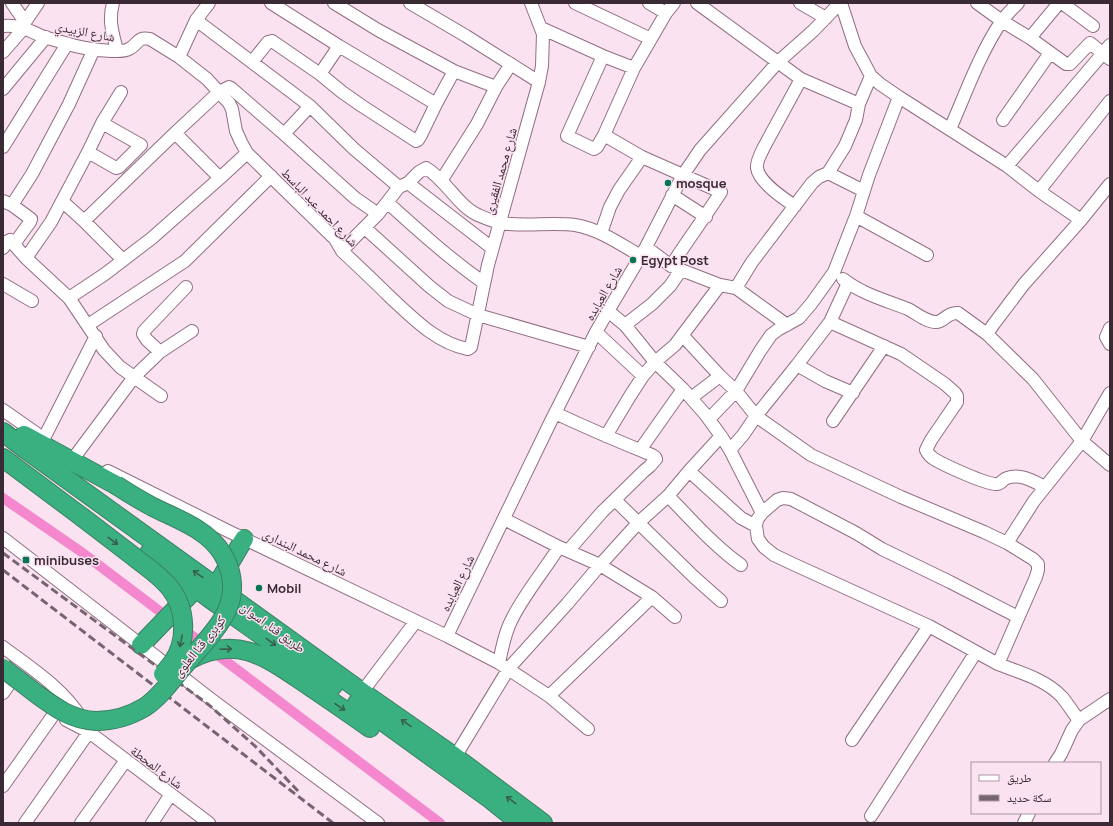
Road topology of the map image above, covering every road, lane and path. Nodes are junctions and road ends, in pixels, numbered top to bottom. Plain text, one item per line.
1 (12, 3) edge
2 (38, 3) edge
3 (113, 3) edge
4 (209, 3) edge
5 (270, 3) edge
6 (334, 3) edge
7 (410, 3) edge
8 (531, 3) edge
9 (575, 3) edge
10 (649, 3) edge
11 (697, 3) edge
12 (800, 3) edge
13 (841, 3) edge
14 (977, 3) edge
15 (1018, 3) edge
16 (1060, 3) edge
17 (670, 8) edge
18 (826, 18) junction
19 (196, 20) junction
20 (1002, 21) junction
21 (24, 25) junction
22 (3, 26) edge
23 (1093, 26) dead end
24 (541, 28) junction
25 (46, 37) junction
26 (1030, 38) junction
27 (651, 39) junction
28 (67, 44) junction
29 (339, 46) junction
30 (94, 49) junction
31 (117, 51) junction
32 (3, 52) edge
33 (1050, 53) junction
34 (1108, 53) edge
35 (603, 56) junction
36 (179, 57) junction
37 (252, 62) junction
38 (778, 62) junction
39 (511, 64) junction
40 (634, 68) junction
41 (454, 71) junction
42 (320, 74) junction
43 (871, 76) junction
44 (801, 79) junction
45 (539, 82) junction
46 (496, 87) junction
47 (3, 89) edge
48 (121, 92) dead end
49 (219, 92) junction
50 (899, 97) junction
51 (1110, 101) edge
52 (436, 104) junction
53 (859, 104) junction
54 (310, 106) junction
55 (1003, 120) dead end
56 (102, 123) junction
57 (950, 129) junction
58 (175, 133) junction
59 (284, 134) junction
60 (604, 135) junction
61 (3, 147) edge
62 (88, 152) junction
63 (247, 153) junction
64 (642, 157) junction
65 (1007, 166) junction
66 (828, 173) junction
67 (683, 175) junction
68 (271, 176) junction
69 (220, 178) junction
70 (442, 181) junction
71 (1110, 184) edge
72 (404, 185) junction
73 (864, 191) junction
74 (1039, 191) junction
75 (672, 195) junction
76 (62, 201) junction
77 (7, 203) edge
78 (388, 203) junction
79 (795, 206) junction
80 (378, 214) junction
81 (706, 216) junction
82 (856, 216) junction
83 (1081, 220) junction
84 (84, 221) junction
85 (500, 223) junction
86 (365, 228) junction
87 (601, 233) junction
88 (8, 246) edge
89 (492, 248) junction
90 (342, 251) junction
91 (644, 251) junction
92 (927, 255) dead end
93 (26, 258) junction
94 (123, 260) junction
95 (676, 268) junction
96 (834, 272) junction
97 (484, 283) junction
98 (848, 283) junction
99 (3, 284) edge
100 (720, 285) junction
101 (186, 287) dead end
102 (736, 288) junction
103 (69, 298) junction
104 (32, 301) dead end
105 (608, 311) junction
106 (478, 315) junction
107 (830, 322) junction
108 (88, 325) junction
109 (625, 325) junction
110 (787, 325) junction
111 (1110, 328) edge
112 (192, 331) dead end
113 (596, 332) junction
114 (987, 334) junction
115 (96, 336) junction
116 (683, 336) junction
117 (1110, 344) edge
118 (884, 346) junction
119 (471, 347) joint
120 (589, 347) junction
121 (160, 352) junction
122 (655, 362) junction
123 (797, 365) junction
124 (643, 376) junction
125 (720, 376) junction
126 (134, 377) junction
127 (736, 391) junction
128 (853, 393) junction
129 (1110, 393) edge
130 (687, 394) junction
131 (161, 396) dead end
132 (3, 410) edge
133 (555, 413) junction
134 (756, 416) junction
135 (709, 419) junction
136 (3, 421) edge
137 (834, 421) dead end
138 (3, 432) edge
139 (606, 436) junction
140 (721, 436) junction
141 (44, 438) junction
142 (1082, 441) junction
143 (3, 444) edge
144 (640, 450) junction
145 (730, 450) junction
146 (76, 455) junction
147 (3, 458) edge
148 (1109, 462) edge
149 (689, 471) junction
150 (1045, 487) junction
151 (668, 496) junction
152 (615, 500) junction
153 (762, 513) junction
154 (504, 519) junction
155 (638, 523) junction
156 (756, 526) junction
157 (3, 538) edge
158 (244, 539) junction
159 (1007, 543) junction
160 (564, 549) junction
161 (600, 565) junction
162 (742, 565) dead end
163 (207, 591) junction
164 (652, 597) junction
165 (721, 601) dead end
166 (675, 617) dead end
167 (1018, 617) junction
168 (252, 620) junction
169 (416, 621) junction
170 (929, 626) junction
171 (447, 636) junction
172 (145, 641) junction
173 (3, 647) edge
174 (976, 652) junction
175 (3, 658) edge
176 (189, 660) junction
177 (998, 664) junction
178 (504, 666) junction
179 (5, 681) edge
180 (362, 692) junction
181 (549, 696) junction
182 (1110, 699) edge
183 (54, 714) junction
184 (1076, 717) junction
185 (588, 729) dead end
186 (89, 732) junction
187 (852, 740) dead end
188 (455, 757) junction
189 (126, 760) junction
190 (1057, 762) edge
191 (3, 786) edge
192 (171, 794) junction
193 (1028, 814) edge
194 (872, 816) dead end
195 (25, 823) edge
196 (81, 823) edge
197 (152, 823) edge
198 (209, 823) edge
199 (378, 823) edge
200 (509, 823) edge
201 (520, 823) edge
202 (543, 823) edge
203 (1024, 823) edge

1 - 21 street
2 - 21 street
3 - 31 street
4 - 19 street
5 - 29 street
6 - 41 street
7 - 39 street
8 - 24 street, شارع محمد الفقيرى
9 - 27 street
10 - 17 street
11 - 38 street
12 - 18 street
13 - 18 street, شارع العبابده
13 - 43 street
14 - 20 street
15 - 20 street
16 - 23 street
16 - 26 street
17 - 27 street
18 - 38 street, شارع العبابده
19 - 36 street
19 - 37 street
20 - 26 street
20 - 57 street
21 - 22 street, شارع الزبيدي
21 - 25 street, شارع الزبيدي
21 - 32 street
24 - 35 street
24 - 45 street, شارع محمد الفقيرى
25 - 28 street, شارع الزبيدي
25 - 47 street
26 - 33 street
27 - 40 street
28 - 30 street, شارع الزبيدي
28 - 61 street
29 - 42 street
29 - 52 street
30 - 31 street, شارع الزبيدي
30 - 77 street
31 - 36 street, شارع الزبيدي
33 - 34 street
33 - 55 street
34 - 65 street
35 - 40 street
35 - 60 street
36 - 49 street, شارع احمد عبد الباسط
37 - 42 street
37 - 54 street
38 - 44 street
38 - 67 street, شارع العبابده
39 - 45 street
39 - 46 street
40 - 60 street
41 - 46 street
41 - 52 street
42 - 52 street
43 - 50 street
43 - 53 street
44 - 53 street
44 - 79 street
45 - 85 street, شارع محمد الفقيرى
46 - 70 street
48 - 56 street
49 - 58 street
49 - 59 street
49 - 63 street, شارع احمد عبد الباسط
50 - 57 street
50 - 73 street
51 - 74 street
53 - 66 street
54 - 59 street
54 - 72 street
56 - 62 street
56 - 62 street
57 - 65 street
58 - 69 street
58 - 84 street
59 - 80 street
60 - 64 street
62 - 76 street
63 - 68 street, شارع احمد عبد الباسط
63 - 69 street
64 - 67 street
64 - 87 street
65 - 74 street
66 - 73 street
66 - 79 street
67 - 75 street, شارع العبابده
67 - 81 street
68 - 90 street, شارع احمد عبد الباسط
68 - 108 street
69 - 94 street
70 - 72 street
70 - 85 street
71 - 83 street
72 - 78 street
72 - 89 street
73 - 82 street
74 - 83 street
75 - 81 street
75 - 91 street, شارع العبابده
76 - 84 street
76 - 93 street
77 - 88 street
78 - 80 street
78 - 97 street
79 - 102 street
80 - 86 street
81 - 95 street
82 - 92 street
82 - 96 street
83 - 114 street
84 - 94 street
85 - 87 street
85 - 89 street, شارع محمد الفقيرى
86 - 90 street
86 - 106 street
87 - 91 street
88 - 93 street
89 - 97 street, شارع محمد الفقيرى
90 - 119 street, شارع احمد عبد الباسط
91 - 95 street
91 - 105 street, شارع العبابده
93 - 103 street
94 - 103 street
95 - 100 street
95 - 109 street
96 - 98 street
96 - 110 street
97 - 106 street, شارع محمد الفقيرى
98 - 107 street
98 - 114 street
99 - 104 street
100 - 102 street
100 - 116 street
101 - 121 street
102 - 110 street
103 - 108 street
105 - 109 street
105 - 113 street, شارع العبابده
106 - 119 street, شارع محمد الفقيرى
106 - 120 street
107 - 118 street
107 - 123 street
108 - 115 street
109 - 122 street
110 - 127 street
111 - 117 street
112 - 121 street
113 - 120 street, شارع العبابده
113 - 124 street
114 - 142 street
115 - 126 street
115 - 141 street
116 - 122 street
116 - 125 street
118 - 128 street
118 - 150 street
120 - 133 street, شارع العبابده
121 - 126 street
122 - 124 street
122 - 130 street
123 - 128 street
123 - 134 street
124 - 139 street
125 - 127 street
125 - 130 street
126 - 131 street
126 - 146 street
127 - 134 street
127 - 135 street
128 - 137 street
129 - 142 street
130 - 135 street
130 - 144 street
132 - 141 street, شارع محمد البندارى
133 - 139 street
133 - 154 street, شارع العبابده
134 - 145 street
134 - 159 street
135 - 140 street
136 - 176 highway, كوبرى قنا العلوى, bridge
163 -> 138 highway, طريق قنا, اسوان
139 - 144 street
140 - 145 street
140 - 149 street
141 - 146 street, شارع محمد البندارى
142 - 148 street
142 - 150 street
143 - 163 highway, طريق قنا, اسوان
144 - 152 street
145 - 153 street
146 - 158 street, شارع محمد البندارى
147 -> 175 highway, كوبرى قنا العلوى, bridge
149 - 151 street
149 - 156 street
150 - 159 street
151 - 155 street
151 - 162 street
152 - 155 street
152 - 160 street
153 - 156 street
153 - 167 street
154 - 160 street
154 - 171 street, شارع العبابده
155 - 161 street
155 - 165 street
156 - 170 street
157 - 172 street
158 - 163 highway
158 - 169 street, شارع محمد البندارى
159 - 167 street
160 - 161 street
160 - 178 street
161 - 164 street
161 - 178 street
163 - 168 highway, طريق قنا, اسوان
163 - 172 highway
164 - 166 street
164 - 181 street
167 - 177 street
168 - 180 highway, طريق قنا, اسوان
168 -> 201 highway, طريق قنا, اسوان
169 - 171 street, شارع محمد البندارى
169 - 180 street
170 - 174 street
170 - 187 street
171 - 178 street, شارع محمد البندارى
172 - 199 street
173 - 186 street, شارع المحطة
174 - 177 street
174 - 194 street
176 - 179 highway, كوبرى قنا العلوى, bridge
176 -> 200 highway
177 - 184 street
178 - 181 street, شارع محمد البندارى
178 - 188 street
179 - 183 street, شارع المحطة
188 -> 180 highway, طريق قنا, اسوان
181 - 185 street, شارع محمد البندارى
182 - 184 street
183 - 186 street, شارع المحطة
183 - 191 street
184 - 190 street
186 - 189 street, شارع المحطة
186 - 195 street
202 -> 188 highway, طريق قنا, اسوان
189 - 192 street, شارع المحطة
189 - 196 street
192 - 197 street
192 - 198 street, شارع المحطة
193 - 203 street

